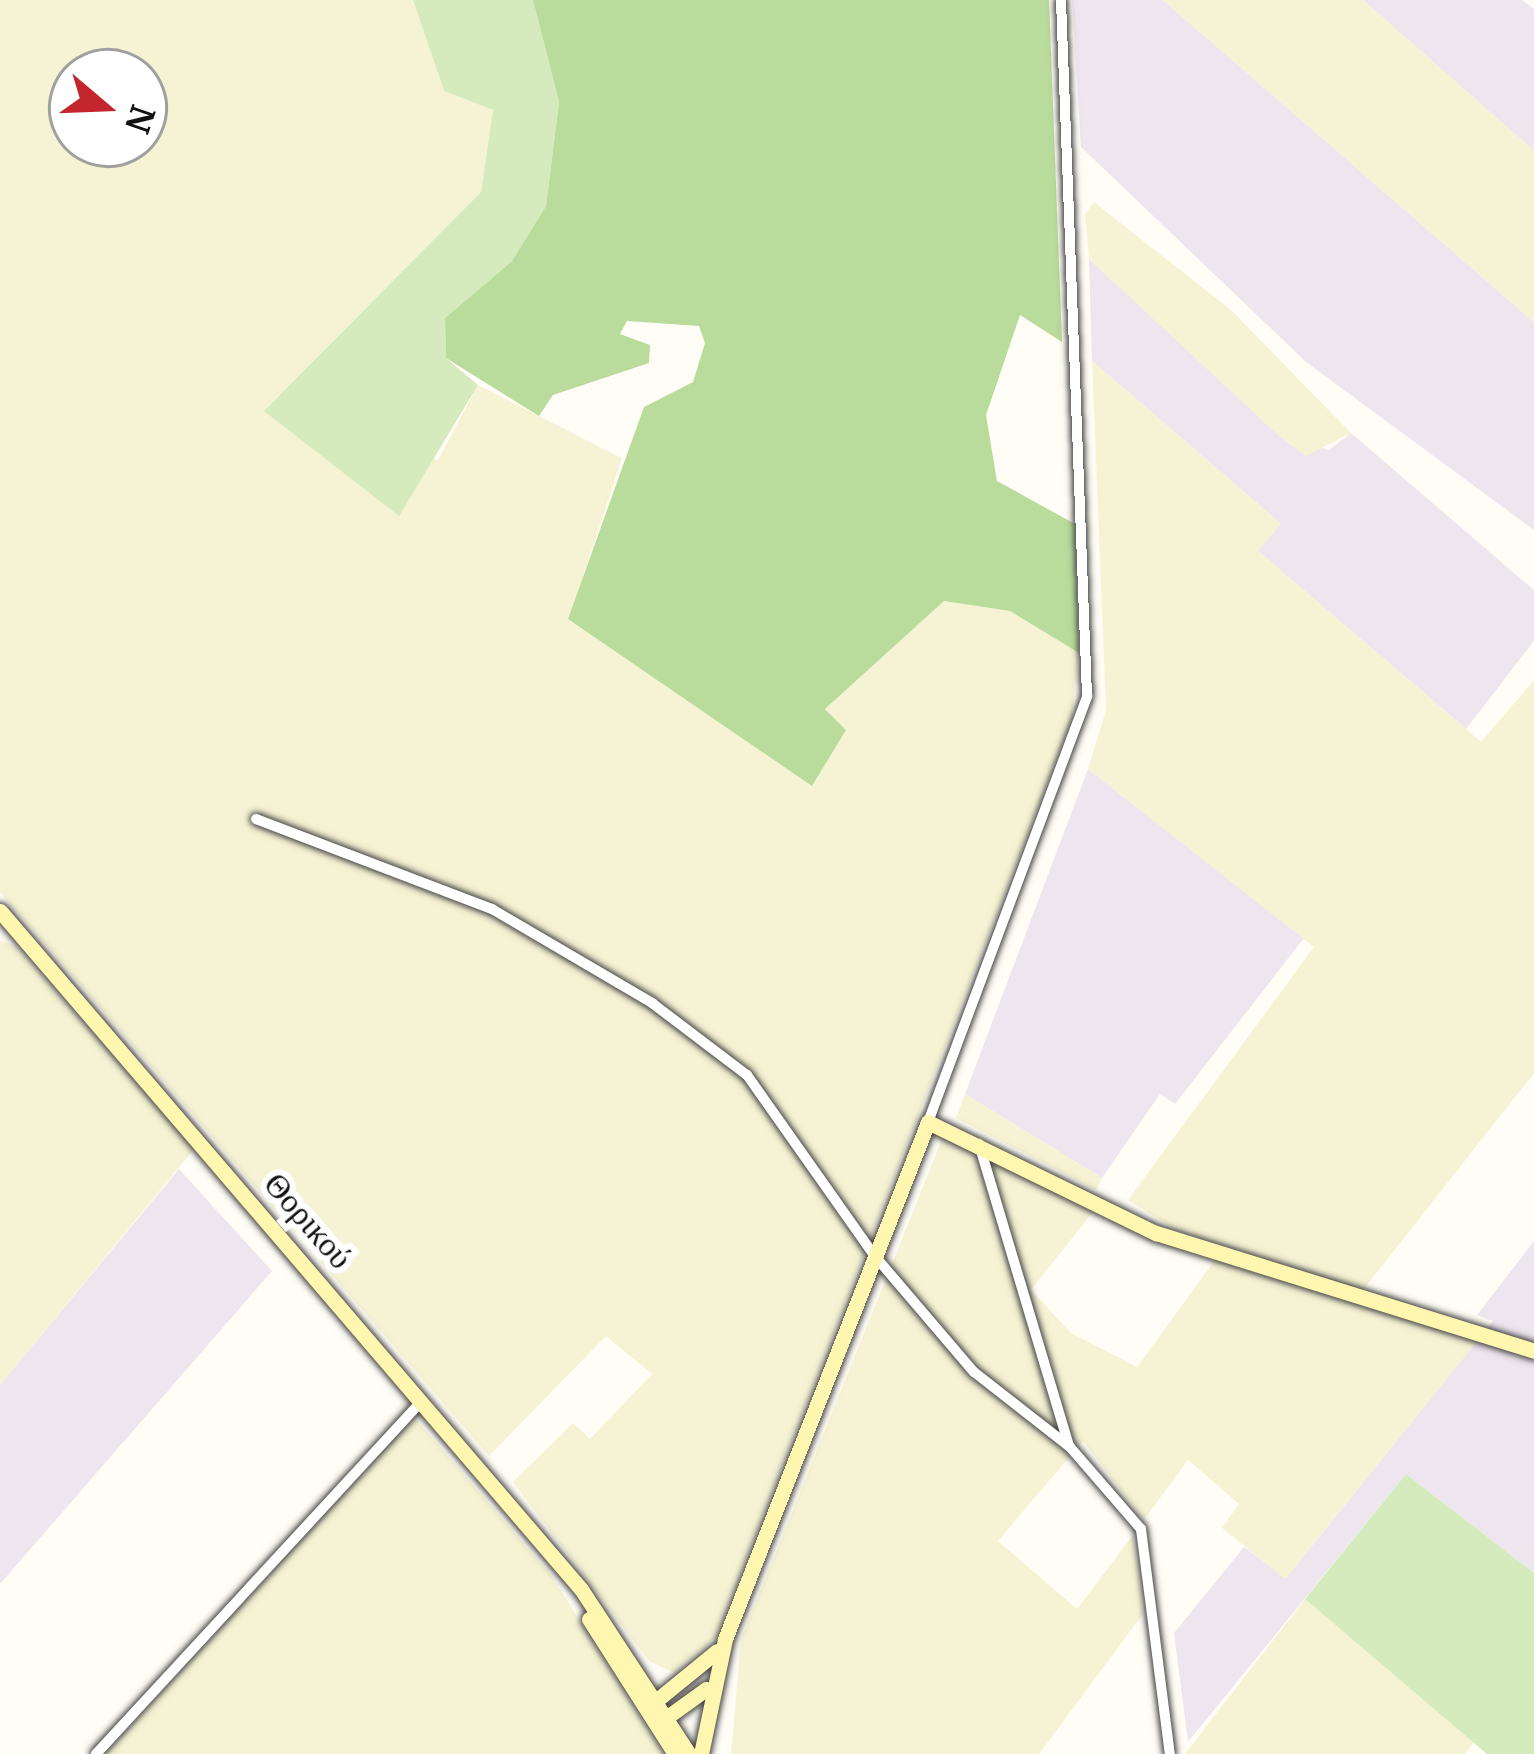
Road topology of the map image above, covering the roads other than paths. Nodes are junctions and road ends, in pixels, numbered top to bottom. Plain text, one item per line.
1 (1060, 0) edge
2 (256, 819) dead end
3 (0, 911) edge
4 (928, 1122) junction
5 (979, 1144) junction
6 (874, 1255) junction
7 (1534, 1352) edge
8 (422, 1401) junction
9 (1070, 1447) junction
10 (725, 1639) junction
11 (713, 1677) junction
12 (651, 1705) junction
13 (661, 1721) junction
14 (96, 1754) edge
15 (675, 1754) edge
16 (689, 1754) edge
17 (701, 1754) edge
18 (1170, 1754) edge

1 - 4 street
2 - 6 street
3 - 8 street, Θορικού
4 - 5 street
4 - 6 street
5 - 7 street
5 - 9 street
6 - 9 street
6 - 10 street
8 - 12 street, Θορικού
8 - 14 street
9 - 18 street
10 - 11 street
10 - 12 street
11 - 13 street
11 - 17 street
12 - 13 street, Θορικού
13 - 15 street, Θορικού
13 - 16 street, Θορικού

